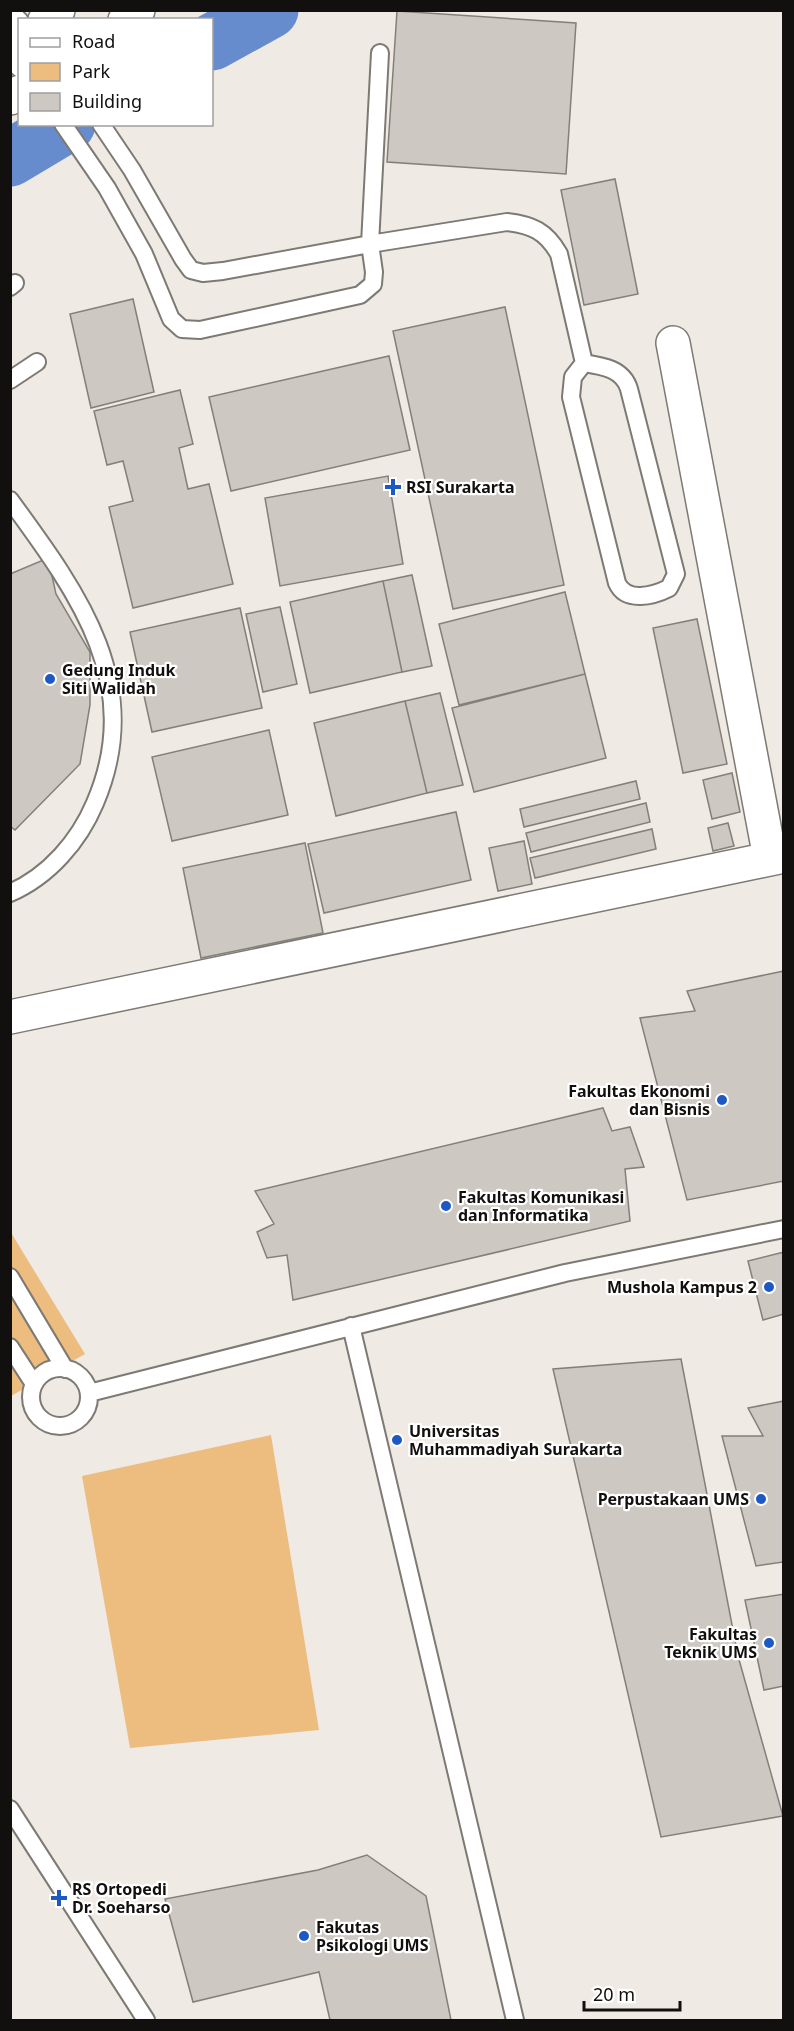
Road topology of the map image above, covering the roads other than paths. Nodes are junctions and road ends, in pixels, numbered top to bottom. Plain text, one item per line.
1 (380, 53) dead end
2 (64, 126) edge
3 (102, 126) edge
4 (370, 244) junction
5 (673, 343) dead end
6 (37, 362) dead end
7 (584, 363) junction
8 (10, 380) edge
9 (10, 500) edge
10 (777, 857) edge
11 (10, 894) edge
12 (10, 1017) edge
13 (783, 1228) edge
14 (10, 1277) edge
15 (351, 1326) junction
16 (10, 1347) edge
17 (65, 1369) junction
18 (34, 1384) junction
19 (89, 1393) junction
20 (10, 1809) edge
21 (146, 2020) edge
22 (515, 2020) edge

1 - 4 lane
2 - 4 lane
3 - 4 lane
4 - 7 lane
5 - 10 main road
6 - 8 lane
7 - 7 lane
9 - 11 lane
10 - 12 main road
13 - 15 lane
14 - 17 lane
15 - 19 lane
15 - 22 lane
16 - 18 lane
17 - 18 lane
17 - 19 lane
18 - 19 lane
20 - 21 lane

